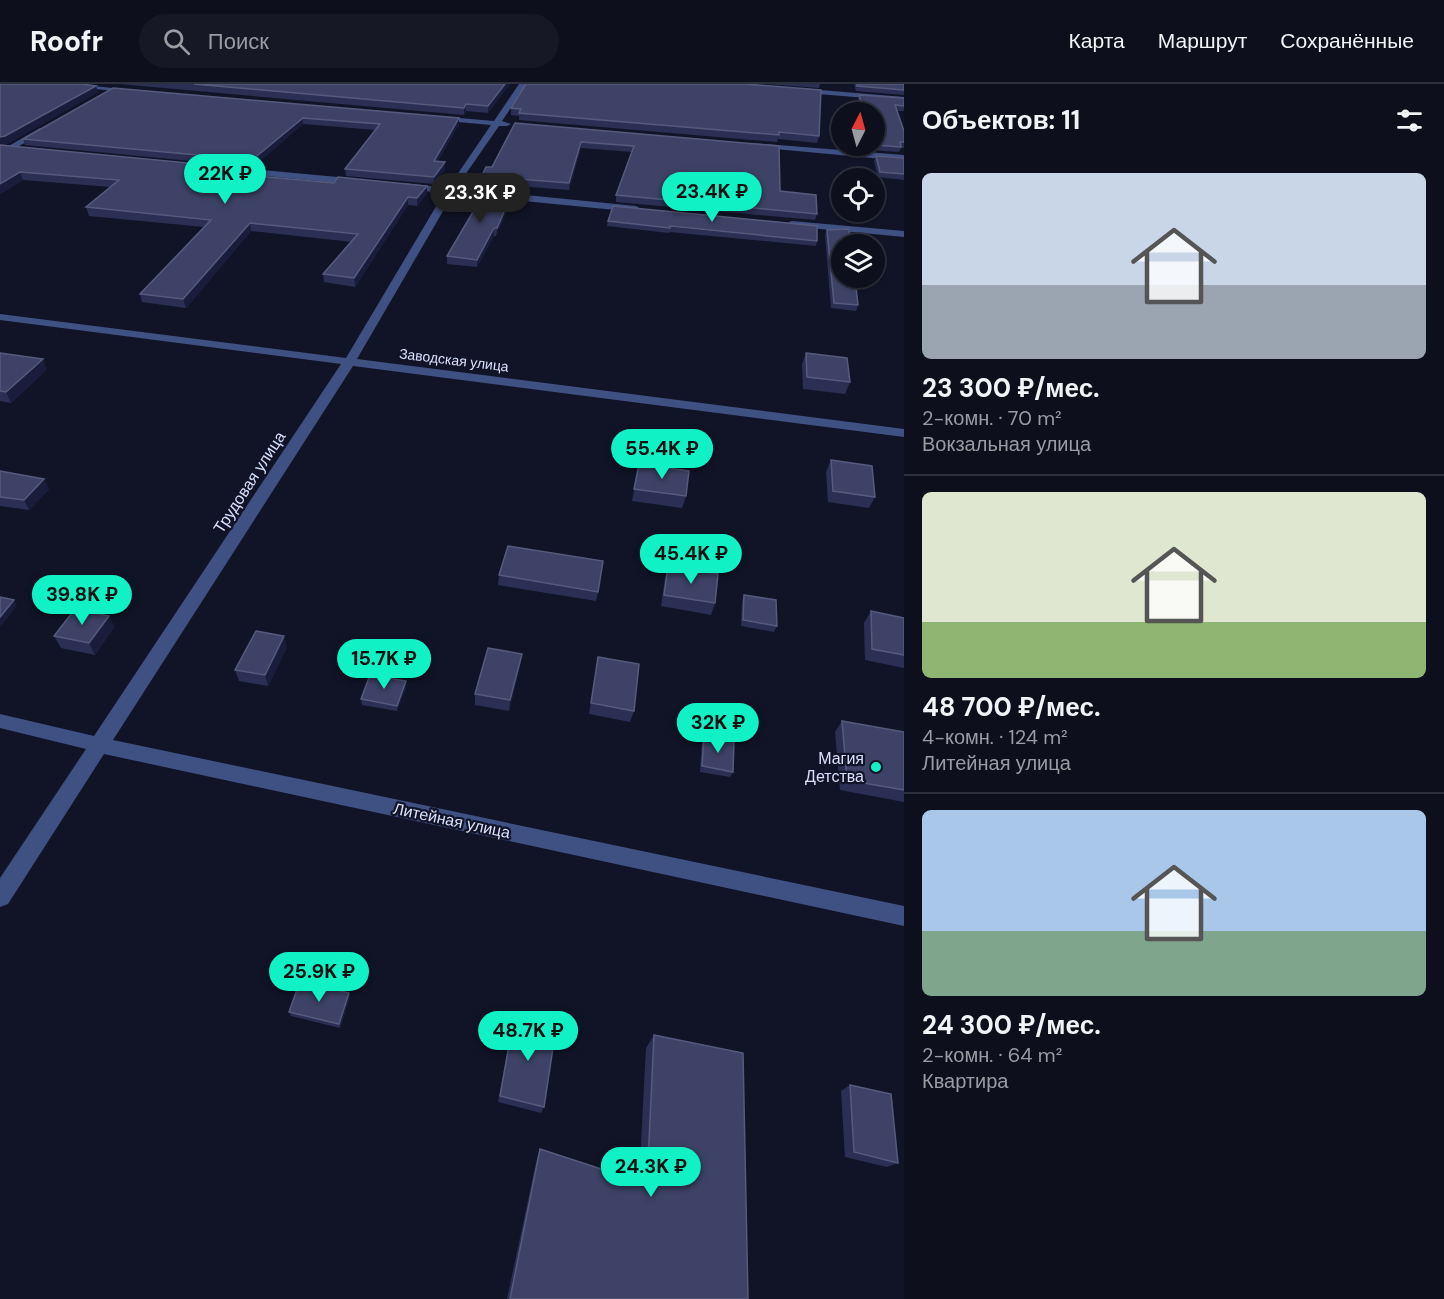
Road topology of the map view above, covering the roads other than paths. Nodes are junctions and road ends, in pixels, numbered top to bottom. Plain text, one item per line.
1 (48, 84) edge
2 (124, 84) edge
3 (523, 84) edge
4 (114, 90) junction
5 (790, 90) edge
6 (149, 93) edge
7 (904, 99) edge
8 (95, 100) edge
9 (428, 117) edge
10 (498, 123) junction
11 (522, 125) edge
12 (48, 127) edge
13 (749, 145) edge
14 (5, 148) edge
15 (33, 151) edge
16 (0, 154) edge
17 (904, 158) edge
18 (212, 168) edge
19 (367, 183) edge
20 (390, 185) edge
21 (450, 191) junction
22 (648, 210) edge
23 (776, 222) edge
24 (904, 234) edge
25 (0, 317) edge
26 (349, 362) junction
27 (904, 433) edge
28 (0, 721) edge
29 (99, 745) junction
30 (0, 897) edge
31 (904, 916) edge

1 - 4 street
2 - 4 street
3 - 10 street, Трудовая улица
4 - 6 street
4 - 8 street
5 - 7 street
9 - 10 street
10 - 11 street
10 - 21 street, Трудовая улица
12 - 14 street
13 - 17 street
14 - 15 street
14 - 16 street
18 - 19 street
20 - 21 street
21 - 22 street
21 - 26 street, Трудовая улица
23 - 24 street
25 - 26 street, Заводская улица
26 - 27 street, Заводская улица
26 - 29 street, Трудовая улица
28 - 29 street, Литейная улица
29 - 30 street, Трудовая улица
29 - 31 street, Литейная улица

